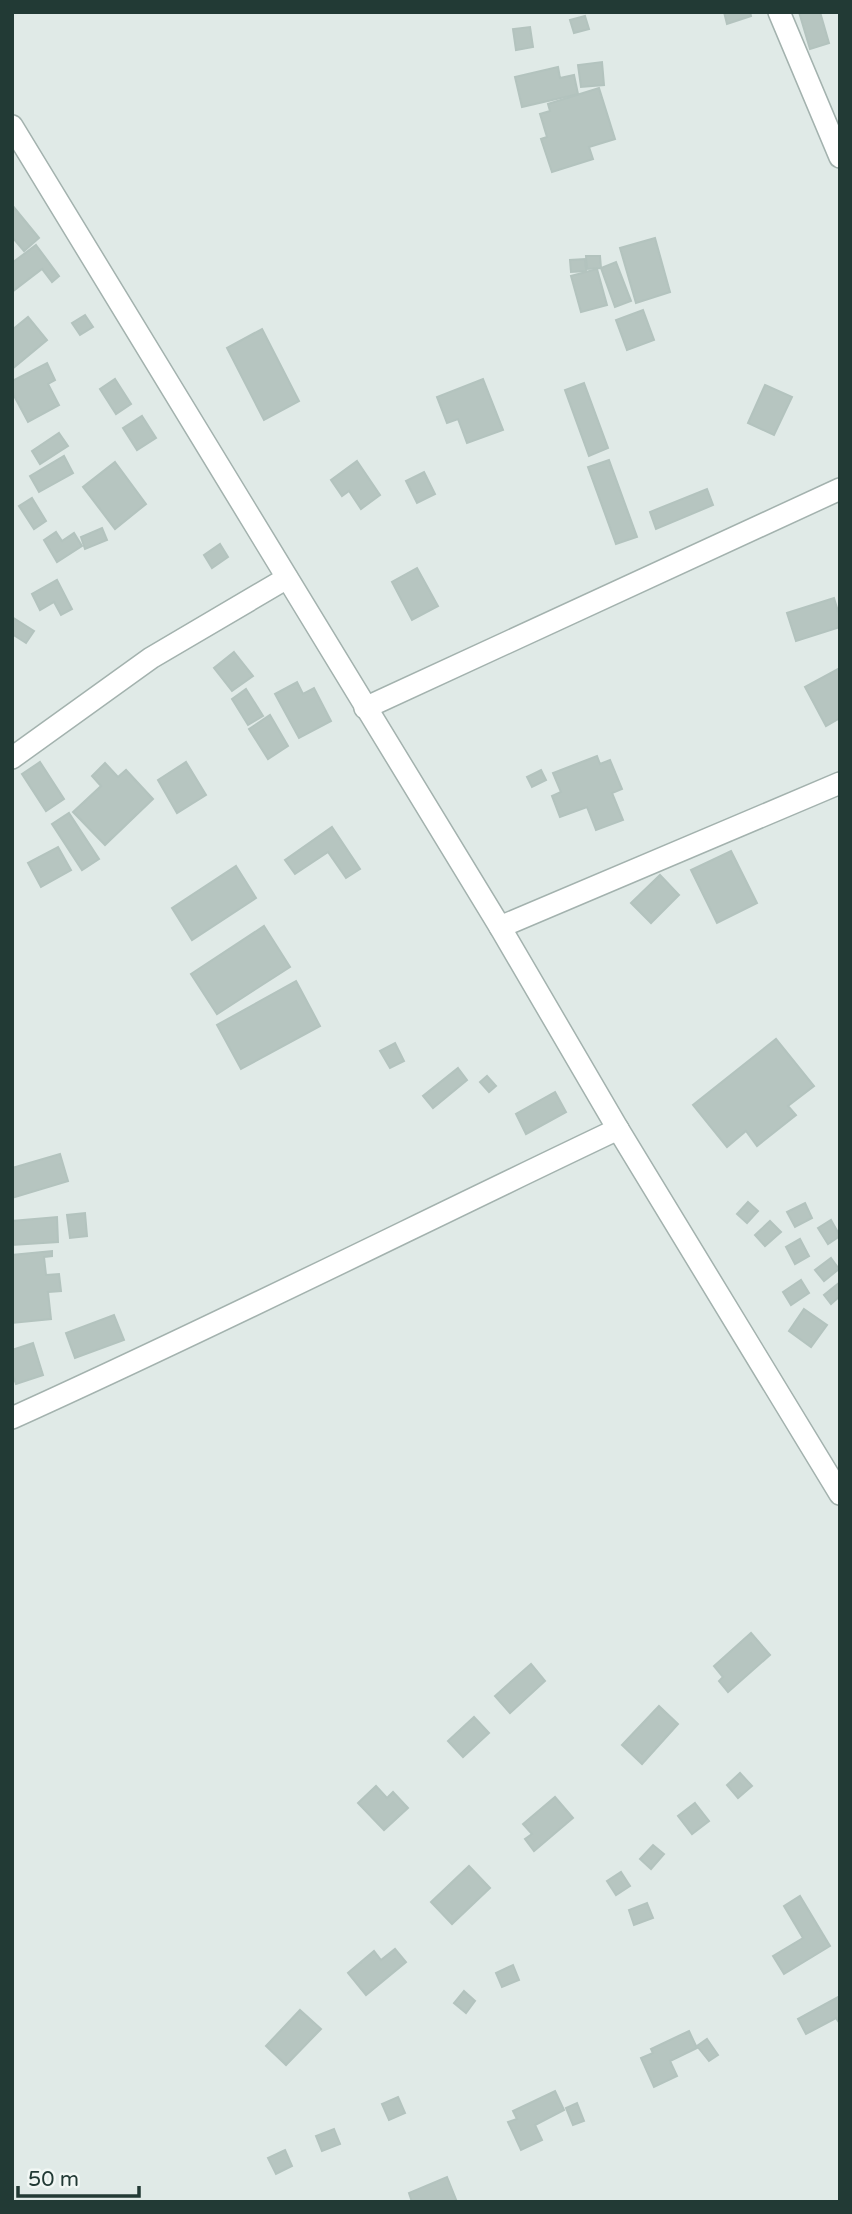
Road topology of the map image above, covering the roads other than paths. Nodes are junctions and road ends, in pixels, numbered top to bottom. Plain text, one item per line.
1 (779, 12) edge
2 (12, 125) edge
3 (840, 157) edge
4 (840, 489) edge
5 (287, 578) junction
6 (365, 708) junction
7 (12, 758) edge
8 (840, 783) edge
9 (500, 927) junction
10 (618, 1129) junction
11 (12, 1418) edge
12 (840, 1494) edge

1 - 3 street
2 - 5 street
4 - 6 street
5 - 6 street
5 - 7 street
6 - 9 street
8 - 9 street
9 - 10 street
10 - 11 street
10 - 12 street

